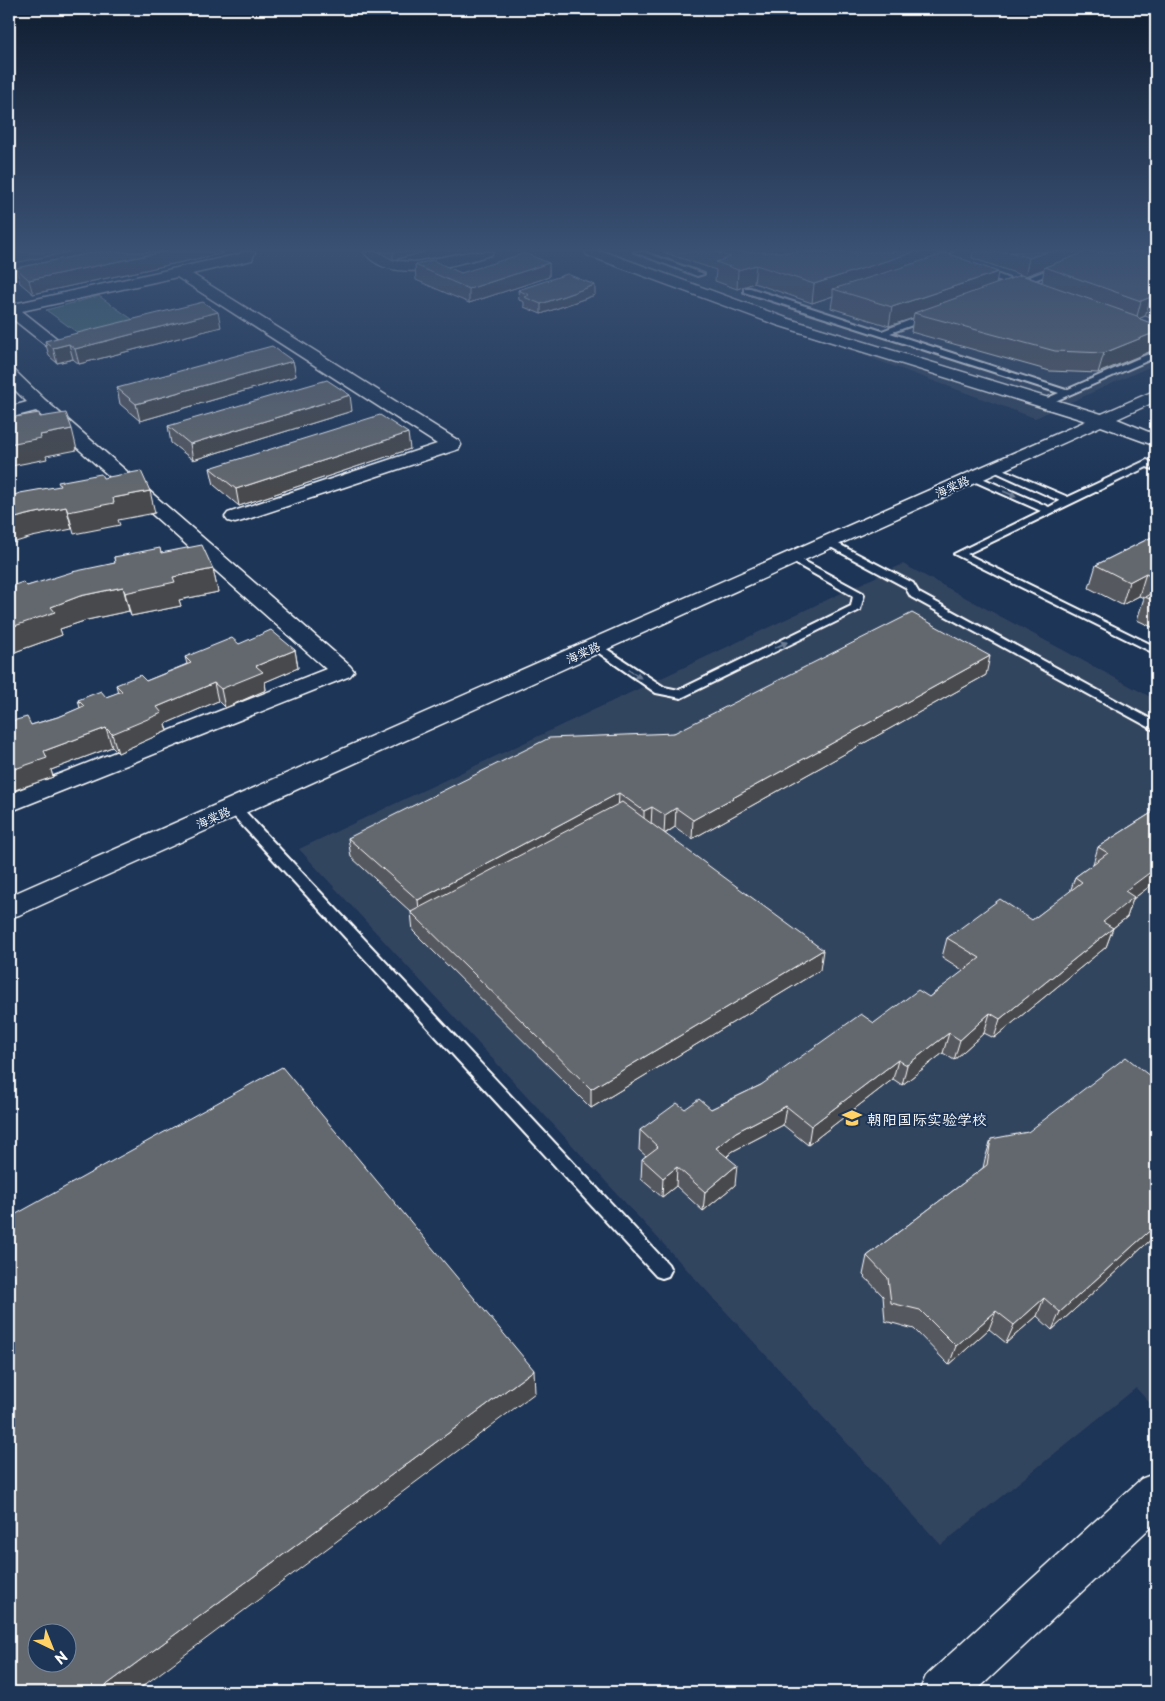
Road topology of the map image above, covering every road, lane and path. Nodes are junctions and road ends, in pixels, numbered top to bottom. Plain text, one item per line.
1 (38, 331) edge
2 (273, 331) edge
3 (814, 331) edge
4 (872, 331) edge
5 (887, 331) edge
6 (880, 334) junction
7 (54, 344) edge
8 (1156, 354) edge
9 (9, 376) edge
10 (1067, 393) junction
11 (1156, 395) edge
12 (1046, 402) junction
13 (38, 404) junction
14 (9, 413) edge
15 (1102, 420) junction
16 (1156, 441) edge
17 (1156, 467) edge
18 (982, 473) junction
19 (1068, 501) junction
20 (1048, 510) junction
21 (235, 517) dead end
22 (828, 542) junction
23 (793, 558) junction
24 (595, 646) junction
25 (1156, 651) edge
26 (1156, 727) edge
27 (9, 804) edge
28 (234, 808) junction
29 (9, 908) edge
30 (662, 1270) dead end
31 (1156, 1494) edge
32 (942, 1692) edge

1 - 7 street
2 - 21 street
3 - 12 street
4 - 6 lane
5 - 6 lane
6 - 10 lane
8 - 10 lane
9 - 13 street
10 - 12 lane
11 - 15 street, 海棠路
12 - 15 street
13 - 14 street
13 - 27 street
15 - 16 street
15 - 18 street, 海棠路
17 - 19 lane
18 - 19 lane
18 -> 20 lane
18 - 22 street, 海棠路
19 - 20 lane
20 - 25 lane
22 - 23 street, 海棠路
22 - 26 lane
23 - 24 street, 海棠路
24 -> 23 lane
24 - 28 street, 海棠路
28 - 29 street, 海棠路
28 - 30 lane
31 - 32 street

